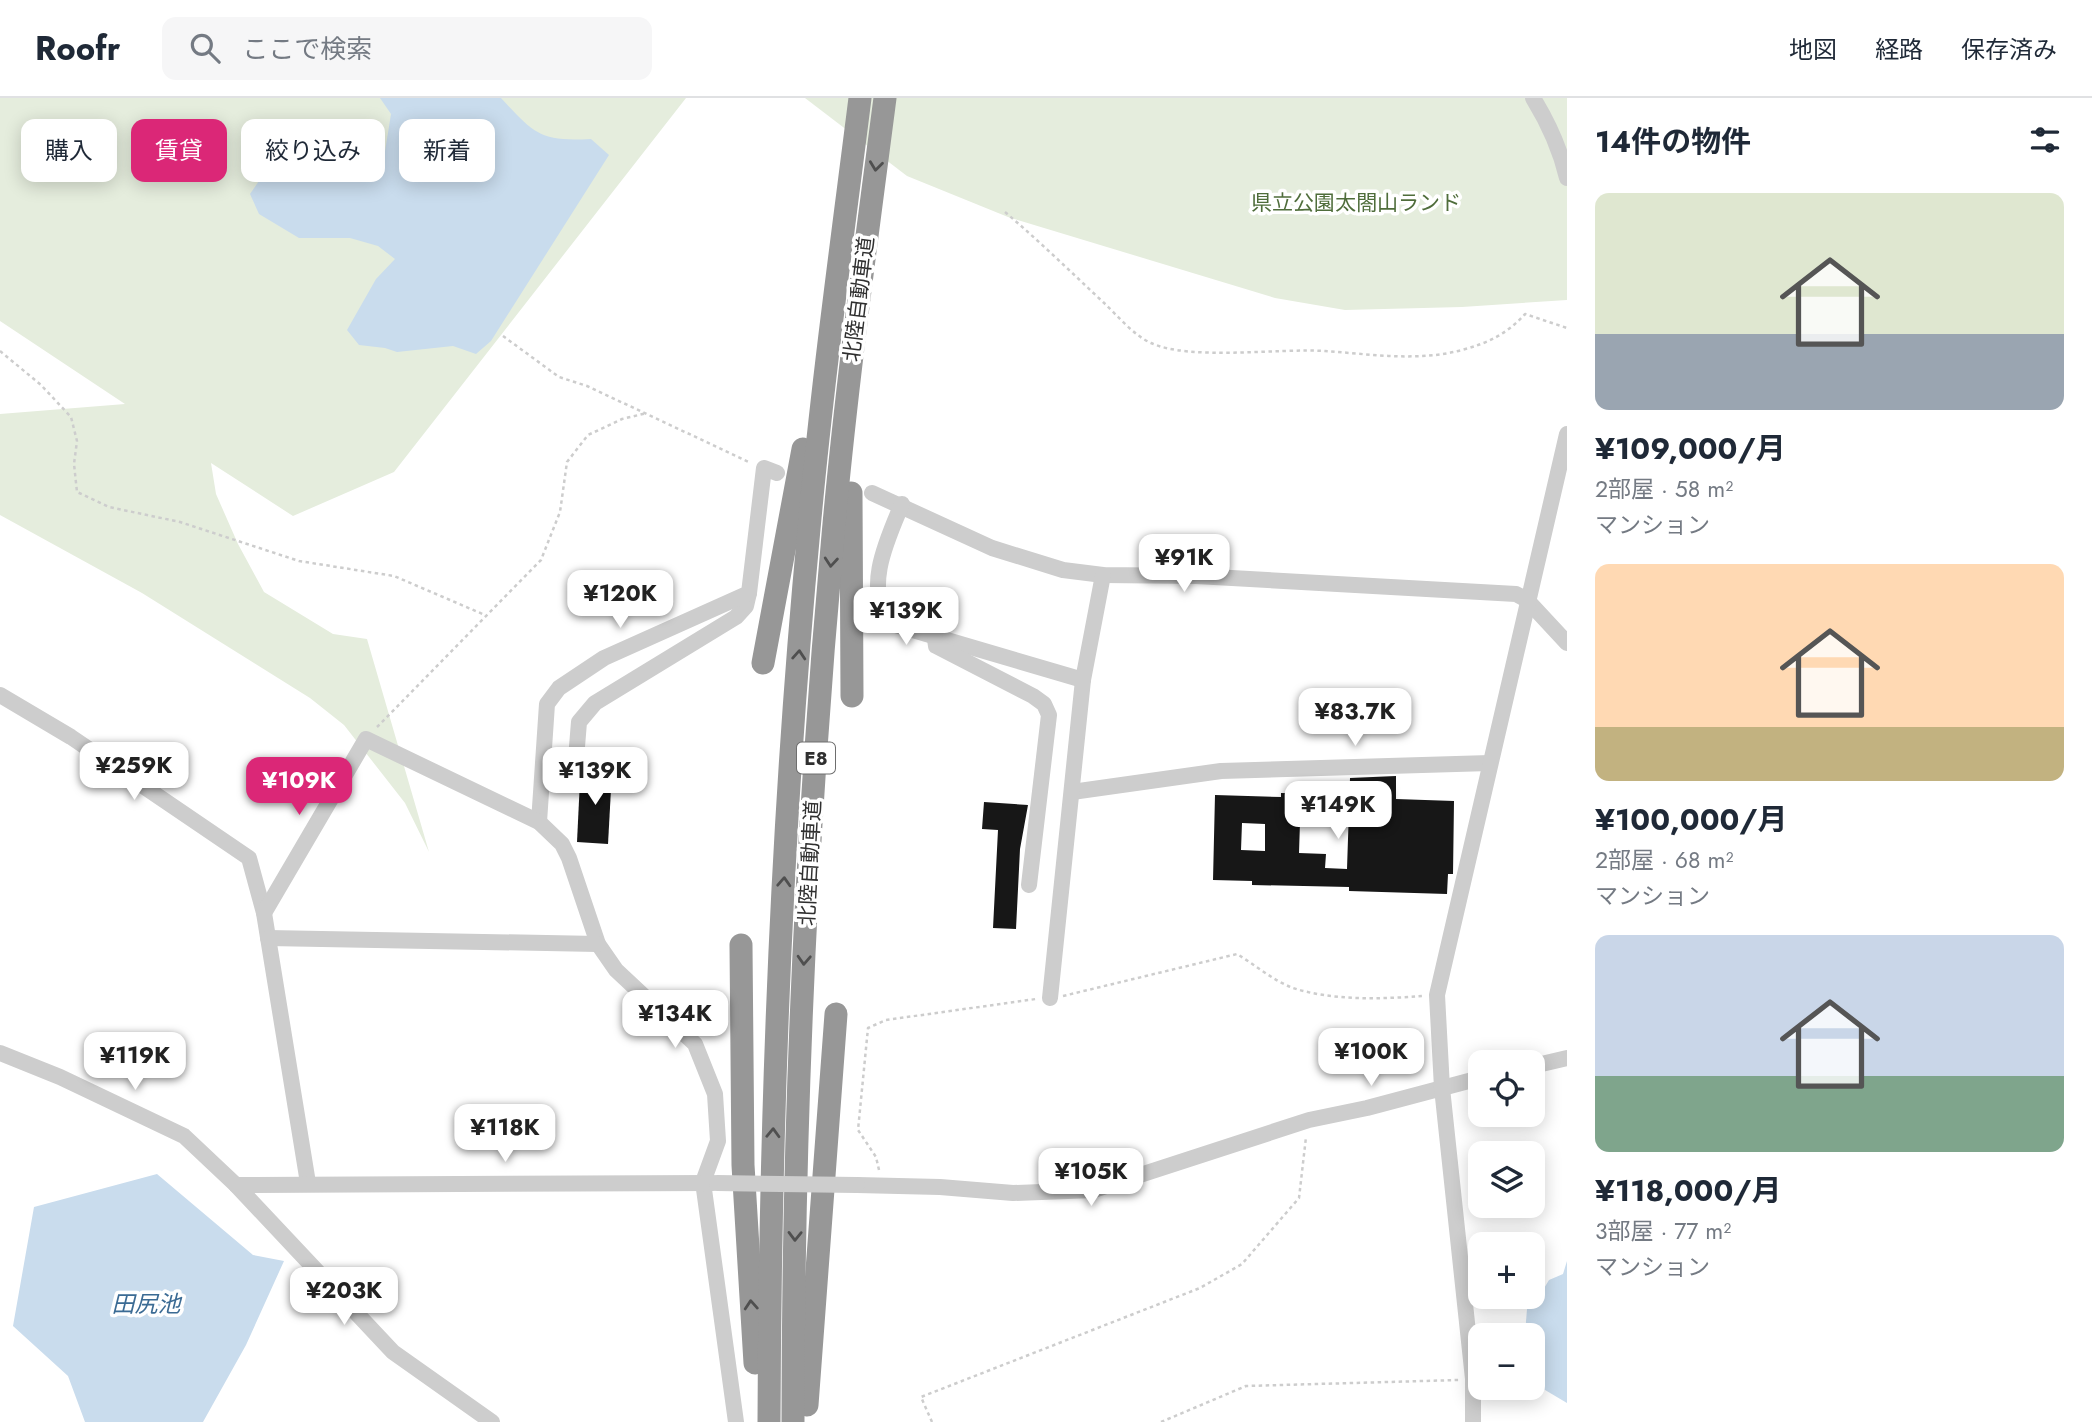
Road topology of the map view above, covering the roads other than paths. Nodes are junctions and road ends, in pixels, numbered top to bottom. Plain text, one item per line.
1 (859, 98) edge
2 (885, 98) edge
3 (1533, 98) edge
4 (1567, 178) edge
5 (867, 239) junction
6 (1567, 433) edge
7 (771, 470) road end
8 (872, 493) dead end
9 (902, 504) junction
10 (1103, 575) junction
11 (749, 593) junction
12 (1527, 600) junction
13 (935, 637) junction
14 (1567, 643) edge
15 (763, 663) dead end
16 (1083, 680) junction
17 (0, 695) edge
18 (852, 696) dead end
19 (1490, 763) junction
20 (575, 771) dead end
21 (1072, 792) junction
22 (539, 822) junction
23 (1030, 885) dead end
24 (264, 913) junction
25 (268, 938) junction
26 (598, 944) junction
27 (741, 945) dead end
28 (1050, 998) road end
29 (836, 1014) dead end
30 (0, 1053) edge
31 (1567, 1058) edge
32 (1545, 1063) edge
33 (1468, 1081) edge
34 (1441, 1088) junction
35 (308, 1182) junction
36 (710, 1183) junction
37 (236, 1185) junction
38 (492, 1422) edge
39 (736, 1422) edge
40 (759, 1422) edge
41 (769, 1422) edge
42 (793, 1422) edge
43 (806, 1422) edge
44 (1473, 1422) edge

1 - 15 highway
41 -> 1 highway, 北陸自動車道 / E8
2 -> 5 highway, 北陸自動車道 / E8
3 - 4 street
5 - 18 highway
5 -> 42 highway, 北陸自動車道 / E8
6 - 12 street
7 - 11 street
8 - 9 street
9 - 10 street
9 - 13 street
10 - 12 street
10 - 16 street
11 - 20 street
11 - 22 street
12 - 14 street
12 - 19 street
13 - 16 street
13 - 23 street
16 - 21 street
17 - 24 street
19 - 21 street
19 - 34 street
21 - 28 street
22 - 24 street
22 - 26 street
24 - 25 street
25 - 26 street
25 - 35 street
26 - 36 street
40 -> 27 highway
29 - 43 highway
30 - 37 street
31 - 32 street
33 - 34 street
34 - 36 street, bridge
34 - 44 street
35 - 36 street
35 - 37 street
36 - 39 street
37 - 38 street

